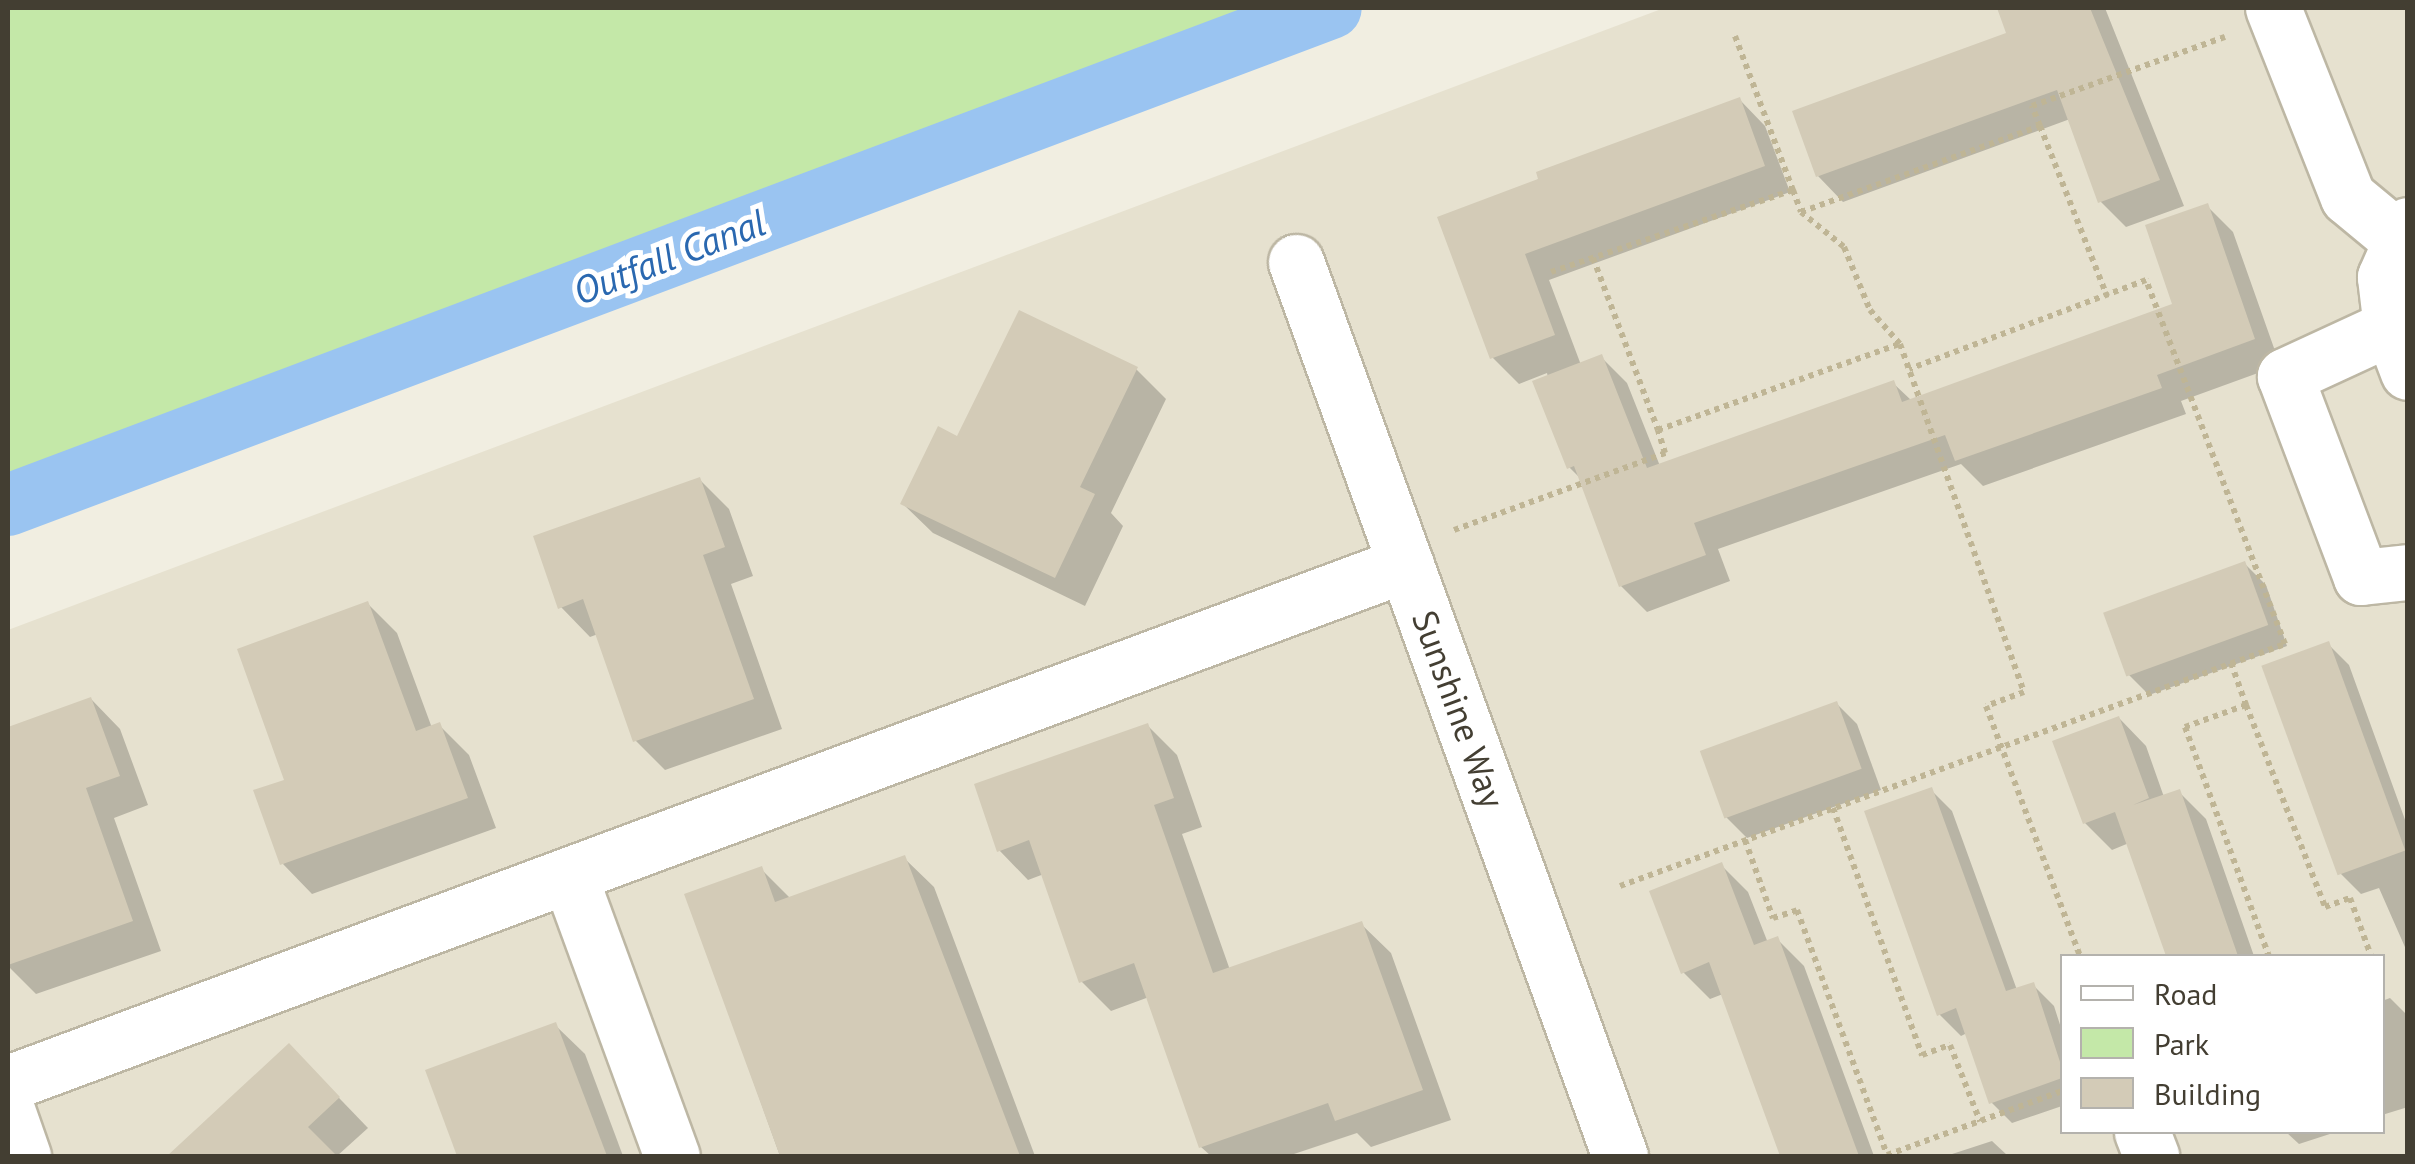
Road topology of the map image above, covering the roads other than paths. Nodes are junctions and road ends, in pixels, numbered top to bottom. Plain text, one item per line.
1 (2275, 13) edge
2 (2404, 232) edge
3 (1296, 262) dead end
4 (2399, 349) edge
5 (1404, 556) junction
6 (2408, 572) edge
7 (569, 875) junction
8 (8, 1084) edge
9 (8, 1113) edge
10 (23, 1156) edge
11 (672, 1156) edge
12 (1620, 1156) edge

1 - 2 street
2 - 4 street
3 - 5 street, Sunshine Way
4 - 6 street
5 - 7 street
5 - 12 street, Sunshine Way
7 - 8 street
7 - 11 street
9 - 10 street

